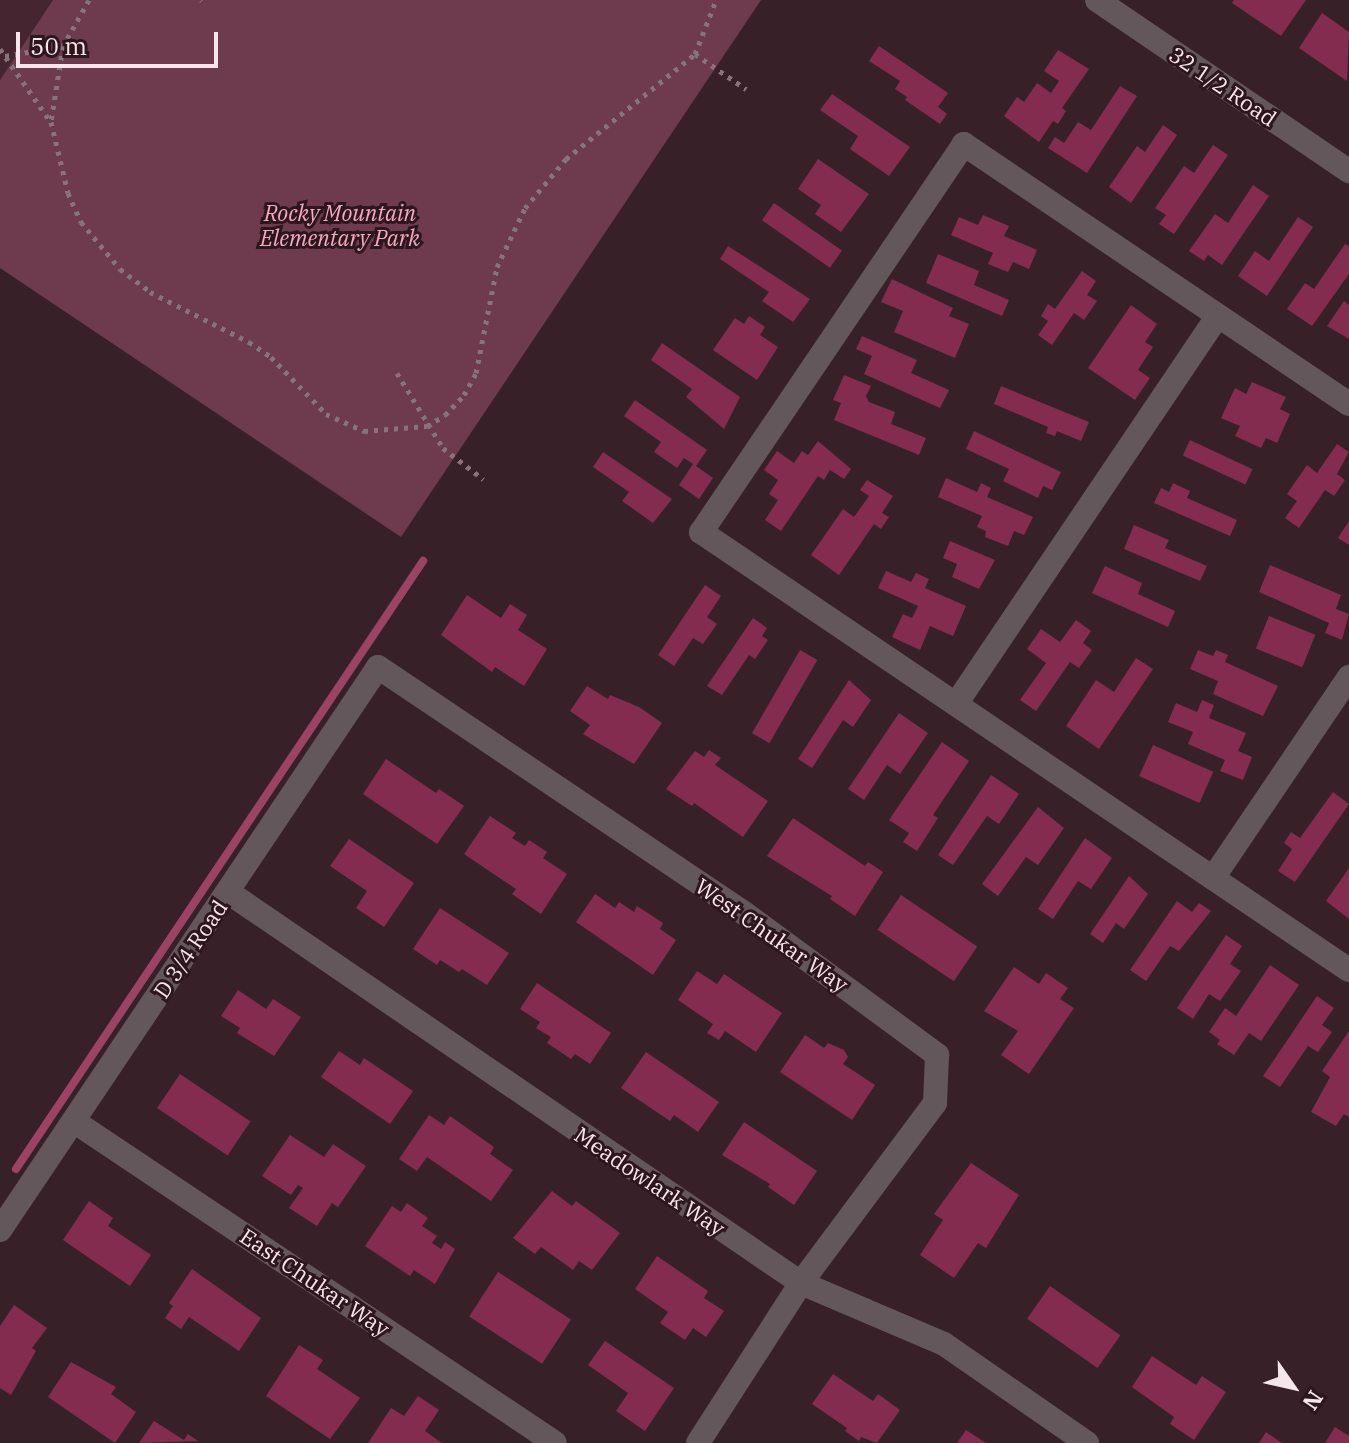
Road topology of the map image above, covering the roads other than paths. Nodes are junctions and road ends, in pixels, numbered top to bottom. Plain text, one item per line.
1 (1097, 0) edge
2 (1349, 171) edge
3 (1218, 316) junction
4 (1349, 404) edge
5 (378, 667) joint
6 (1349, 677) edge
7 (956, 704) junction
8 (1213, 878) junction
9 (228, 892) junction
10 (1349, 970) edge
11 (75, 1122) junction
12 (0, 1230) edge
13 (801, 1283) junction
14 (555, 1443) edge
15 (698, 1443) edge
16 (1087, 1443) edge

1 - 2 street, 32 1/2 Road
3 - 4 street
3 - 7 street
3 - 7 street
5 - 9 street, D 3/4 Road
5 - 13 street, West Chukar Way
6 - 8 street
7 - 8 street
8 - 10 street
9 - 11 street, D 3/4 Road
9 - 13 street, Meadowlark Way
11 - 12 street, D 3/4 Road
11 - 14 street, East Chukar Way
13 - 15 street
13 - 16 street, Meadowlark Way

